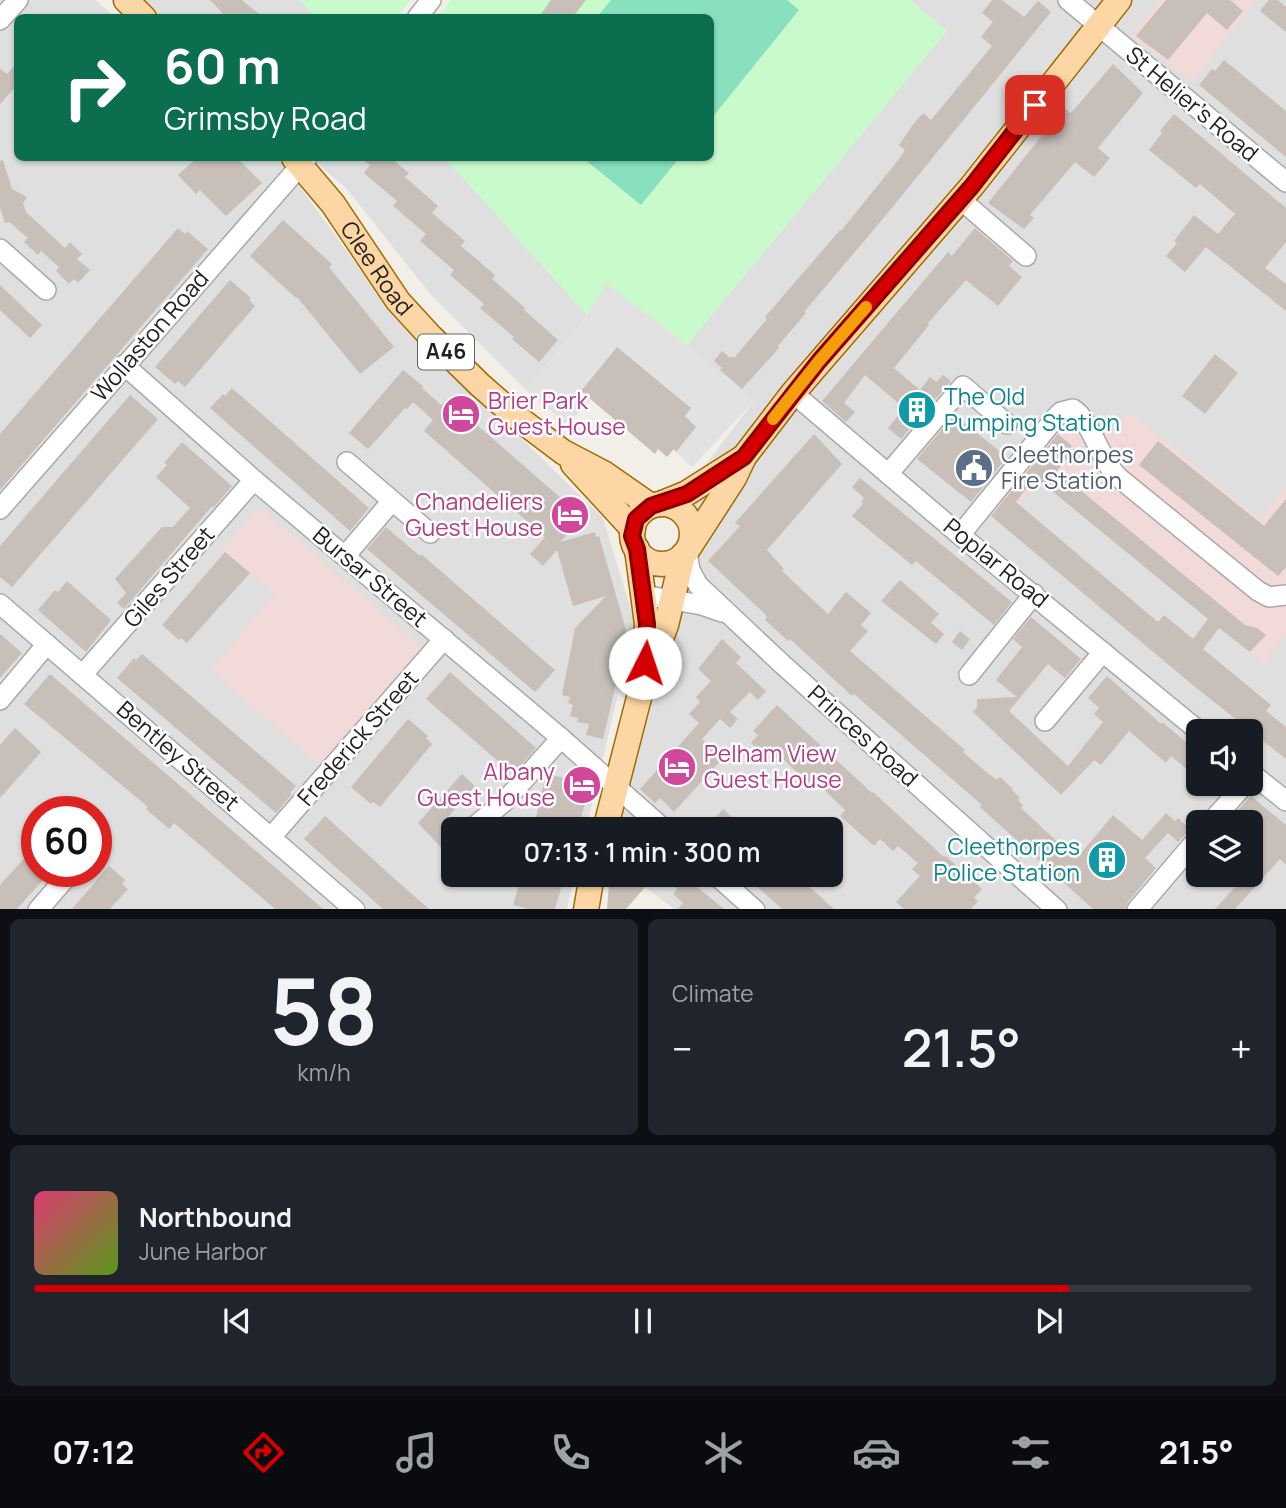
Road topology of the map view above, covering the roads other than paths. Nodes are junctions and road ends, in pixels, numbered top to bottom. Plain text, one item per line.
1 (18, 0) edge
2 (126, 0) edge
3 (431, 0) edge
4 (1068, 0) edge
5 (1119, 0) edge
6 (140, 14) edge
7 (420, 14) edge
8 (0, 20) edge
9 (1099, 25) junction
10 (300, 161) edge
11 (302, 161) edge
12 (1286, 182) edge
13 (960, 199) junction
14 (0, 249) edge
15 (1026, 256) dead end
16 (46, 290) dead end
17 (124, 365) junction
18 (793, 393) junction
19 (1007, 424) dead end
20 (563, 452) junction
21 (744, 457) junction
22 (347, 462) dead end
23 (888, 474) junction
24 (254, 480) junction
25 (392, 501) junction
26 (656, 505) junction
27 (0, 509) edge
28 (430, 533) dead end
29 (960, 535) junction
30 (635, 539) junction
31 (686, 551) junction
32 (345, 556) junction
33 (1034, 594) junction
34 (643, 595) junction
35 (1286, 595) edge
36 (672, 599) junction
37 (0, 604) edge
38 (730, 614) junction
39 (444, 639) junction
40 (47, 644) junction
41 (1103, 652) junction
42 (83, 674) junction
43 (969, 675) dead end
44 (643, 682) junction
45 (0, 700) edge
46 (1186, 720) edge
47 (1045, 721) dead end
48 (561, 738) junction
49 (618, 786) junction
50 (1263, 786) edge
51 (1234, 796) edge
52 (1286, 801) edge
53 (1221, 810) edge
54 (485, 817) edge
55 (610, 817) edge
56 (651, 817) edge
57 (272, 836) junction
58 (1186, 852) edge
59 (58, 887) edge
60 (590, 887) edge
61 (730, 887) edge
62 (38, 909) edge
63 (355, 909) edge
64 (586, 909) edge
65 (755, 909) edge
66 (1057, 909) edge
67 (1137, 909) edge

1 - 8 street
2 - 6 main road
3 - 7 street
4 - 9 street, St Helier's Road
5 - 9 main road
9 - 12 street, St Helier's Road
9 - 13 main road
10 - 17 street, Wollaston Road
11 - 20 main road, Clee Road / A46
13 - 15 street
13 - 18 main road
14 - 16 street
17 - 24 street, Bursar Street
17 - 27 street, Wollaston Road
18 - 21 main road
18 - 23 street, Poplar Road
19 - 23 street
20 - 26 main road, Clee Road / A46
20 - 30 main road, Clee Road / A46
21 - 26 main road
21 - 31 main road
22 - 25 street
23 - 29 street, Poplar Road
24 - 32 street, Bursar Street
24 - 42 street, Giles Street
25 - 28 street
25 - 32 street
26 - 30 main road
26 - 31 main road, A46
29 - 33 street, Poplar Road
29 - 35 street
30 - 31 main road, A46
30 - 34 main road
31 - 36 main road
31 - 38 street, Princes Road
32 - 39 street, Bursar Street
33 - 41 street, Poplar Road
33 - 43 street
34 - 36 street
34 - 44 main road
36 - 38 street
36 - 44 main road
37 - 40 street, Bentley Street
38 - 66 street, Princes Road
39 - 48 street, Bursar Street
39 - 57 street, Frederick Street
40 - 42 street, Bentley Street
40 - 45 street
41 - 46 street, Poplar Road
41 - 47 street
42 - 57 street, Bentley Street
44 - 49 main road
48 - 49 street, Bursar Street
48 - 54 street
49 - 55 main road
49 - 56 street, Bursar Street
50 - 52 street
51 - 53 street
57 - 63 street, Bentley Street
58 - 67 street
59 - 62 street
60 - 64 main road
61 - 65 street

